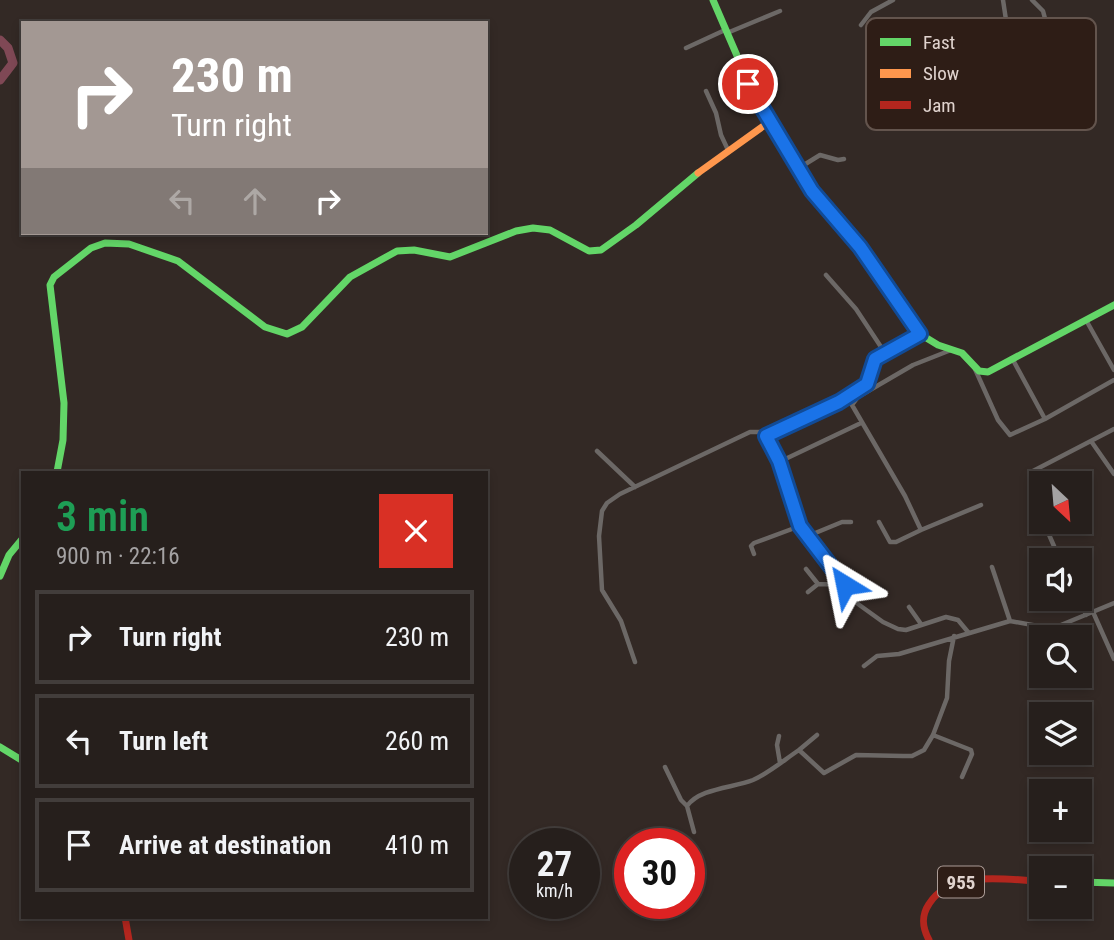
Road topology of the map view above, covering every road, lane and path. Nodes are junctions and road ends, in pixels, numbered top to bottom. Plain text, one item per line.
1 (713, 0) edge
2 (893, 0) edge
3 (1003, 0) edge
4 (1032, 0) edge
5 (780, 11) dead end
6 (866, 18) edge
7 (866, 18) edge
8 (1006, 18) edge
9 (1045, 18) edge
10 (861, 25) dead end
11 (726, 32) junction
12 (686, 48) dead end
13 (706, 91) dead end
14 (769, 121) junction
15 (728, 150) junction
16 (844, 159) dead end
17 (798, 169) junction
18 (826, 275) dead end
19 (1114, 305) edge
20 (1086, 320) junction
21 (920, 334) junction
22 (951, 349) junction
23 (885, 353) junction
24 (1013, 360) junction
25 (975, 368) junction
26 (1114, 370) edge
27 (1114, 380) edge
28 (1045, 419) junction
29 (861, 423) junction
30 (1114, 429) edge
31 (766, 436) junction
32 (1091, 441) junction
33 (597, 451) dead end
34 (779, 461) junction
35 (57, 471) edge
36 (1033, 471) dead end
37 (1114, 474) edge
38 (635, 487) junction
39 (981, 505) dead end
40 (851, 522) dead end
41 (879, 522) dead end
42 (800, 526) junction
43 (921, 530) junction
44 (808, 536) junction
45 (21, 540) edge
46 (754, 554) dead end
47 (992, 567) dead end
48 (806, 569) dead end
49 (0, 576) edge
50 (818, 583) junction
51 (845, 585) junction
52 (808, 592) dead end
53 (1114, 603) edge
54 (909, 607) dead end
55 (1084, 611) edge
56 (1093, 612) junction
57 (1086, 615) junction
58 (1010, 621) junction
59 (921, 624) junction
60 (968, 632) junction
61 (954, 636) junction
62 (1114, 659) edge
63 (635, 662) dead end
64 (863, 666) dead end
65 (933, 735) junction
66 (779, 736) dead end
67 (817, 736) dead end
68 (0, 747) edge
69 (799, 750) junction
70 (21, 760) edge
71 (780, 763) junction
72 (665, 767) dead end
73 (962, 777) dead end
74 (687, 806) junction
75 (693, 828) edge
76 (1029, 881) edge
77 (1092, 882) edge
78 (1114, 883) edge
79 (125, 919) edge
80 (129, 940) edge
81 (929, 940) edge

1 - 11 street
2 - 6 street
3 - 8 street
4 - 9 street
5 - 11 street
7 - 10 street
11 - 12 street
11 - 14 street
13 - 15 street
14 - 15 street
14 - 17 street
15 - 35 street
16 - 17 street
17 - 21 street
18 - 23 street
19 - 20 street
20 - 24 street
20 - 26 street
21 - 22 street
21 - 23 street
22 - 25 street
22 - 29 street
23 - 31 street
24 - 25 street
24 - 28 street
25 - 28 street
27 - 28 street
29 - 34 street
29 - 43 street
30 - 32 street
31 - 34 street
31 - 38 street
32 - 36 street
32 - 37 street
33 - 38 street
34 - 42 street
38 - 63 street
39 - 43 street
40 - 44 street
41 - 43 street
42 - 44 street
42 - 46 street
44 - 51 street
45 - 49 street
47 - 58 street
48 - 50 street
50 - 51 street
50 - 52 street
51 - 59 street
53 - 56 street
54 - 59 street
55 - 57 street
56 - 57 street
56 - 62 street
57 - 58 street
58 - 60 street
59 - 60 street
60 - 61 street
61 - 64 street
61 - 65 street
65 - 69 street
65 - 73 street
66 - 71 street
67 - 69 street
68 - 70 street
69 - 71 street
71 - 74 street
72 - 74 street
74 - 75 street
76 - 81 street, 955
77 - 78 street
79 - 80 street

